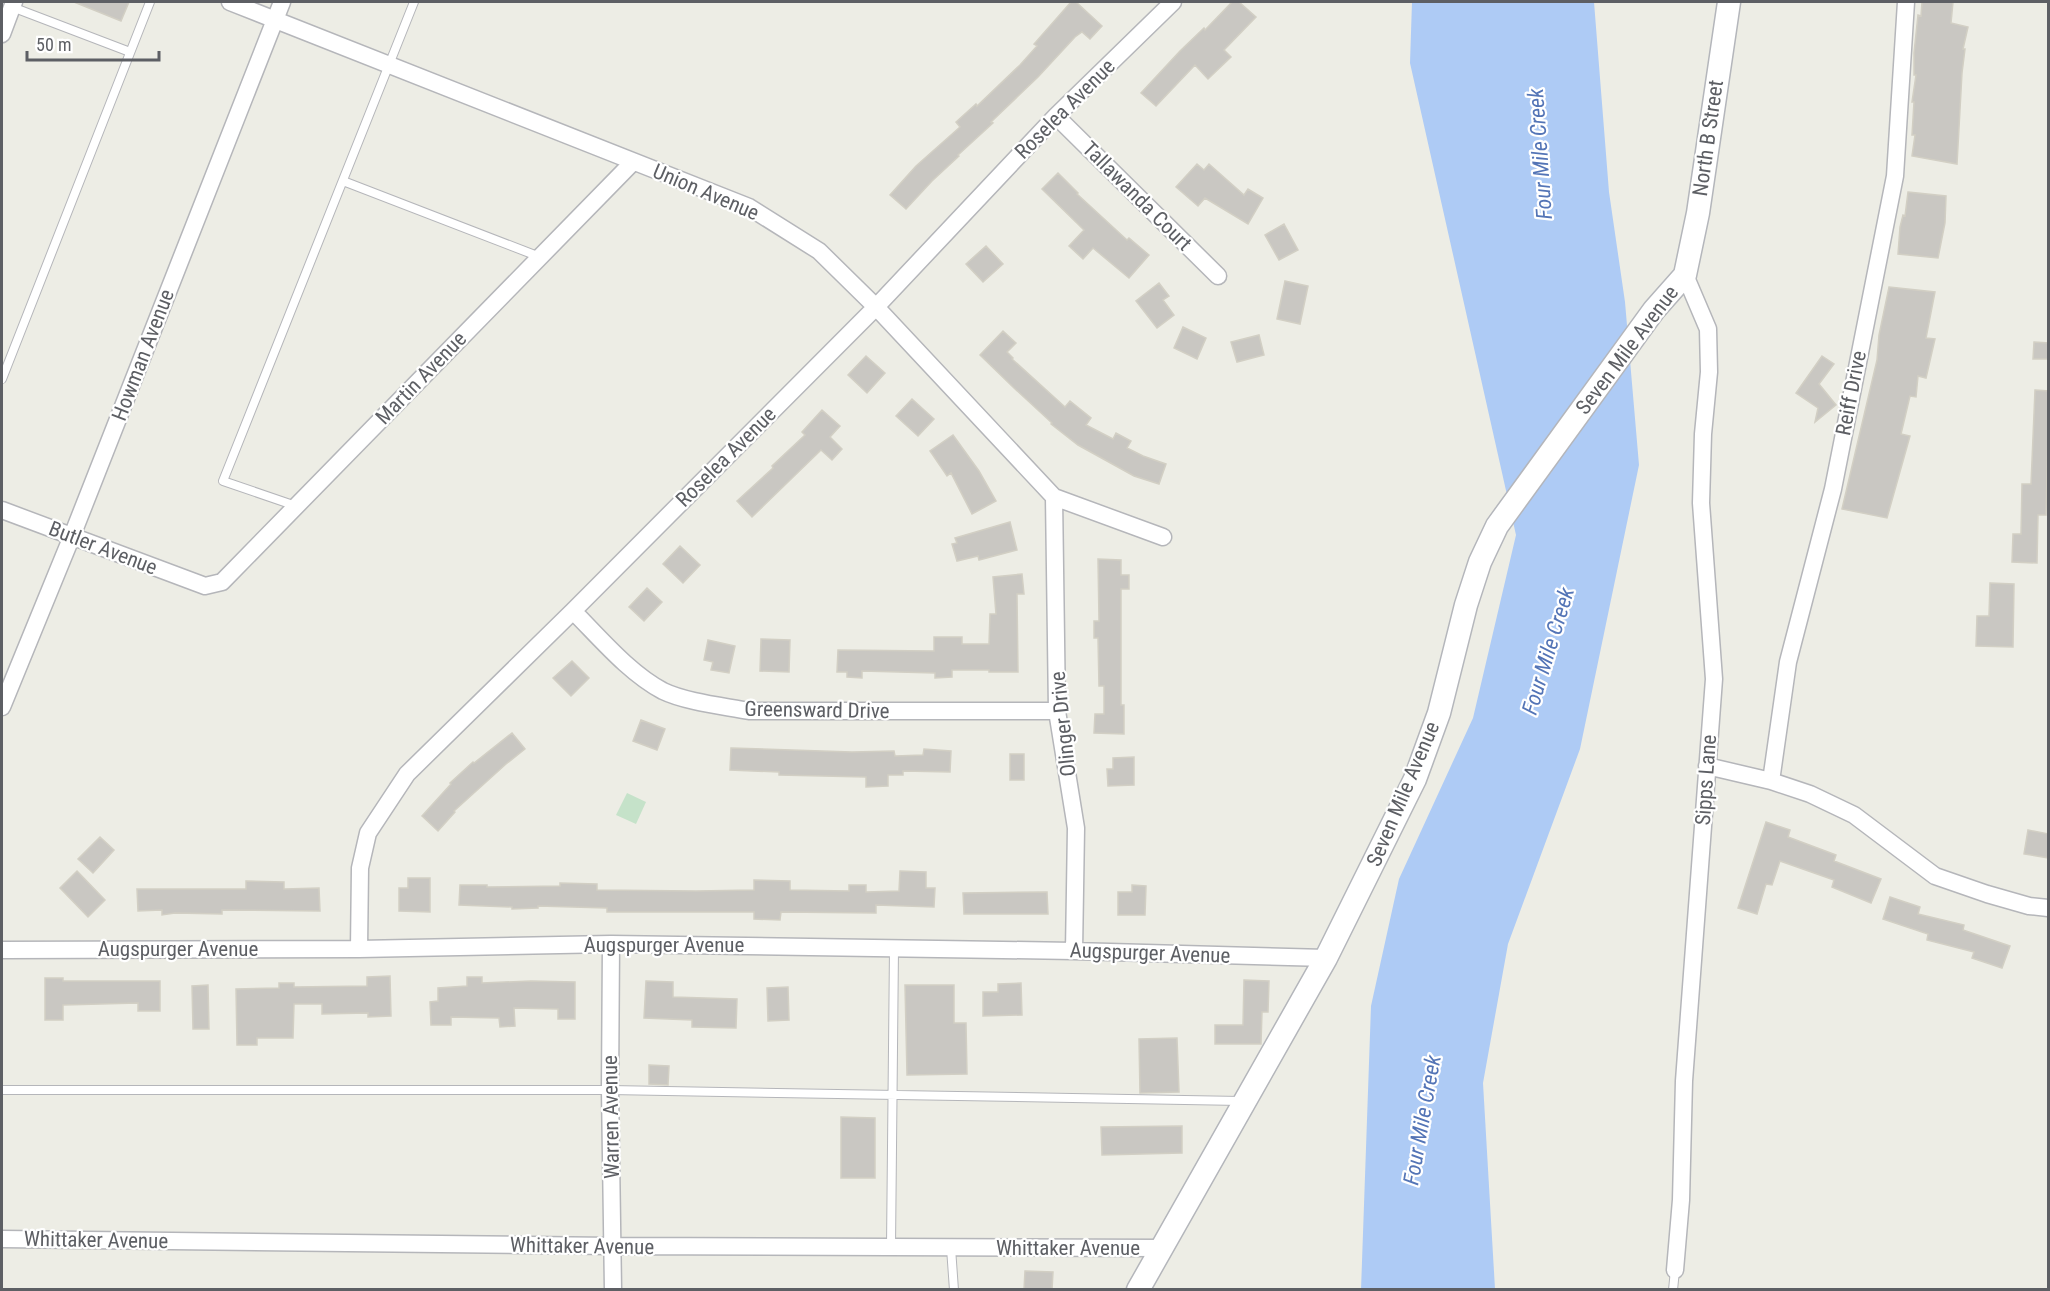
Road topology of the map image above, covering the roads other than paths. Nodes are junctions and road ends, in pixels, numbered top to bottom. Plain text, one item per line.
1 (150, 2) edge
2 (230, 2) edge
3 (282, 2) edge
4 (414, 2) edge
5 (1173, 2) edge
6 (1728, 2) edge
7 (1906, 2) edge
8 (13, 4) edge
9 (275, 19) junction
10 (2, 34) edge
11 (130, 52) junction
12 (389, 65) junction
13 (1056, 116) junction
14 (633, 162) junction
15 (343, 180) junction
16 (540, 257) junction
17 (1685, 275) junction
18 (1218, 276) dead end
19 (876, 307) junction
20 (2, 379) edge
21 (1054, 497) junction
22 (296, 506) junction
23 (2, 510) edge
24 (72, 536) junction
25 (1163, 537) dead end
26 (205, 586) joint
27 (573, 611) junction
28 (2, 707) edge
29 (1057, 711) junction
30 (1707, 766) junction
31 (1771, 781) junction
32 (2049, 908) edge
33 (610, 944) junction
34 (894, 948) junction
35 (359, 949) junction
36 (2, 950) edge
37 (1074, 951) junction
38 (1326, 958) junction
39 (2, 1090) edge
40 (610, 1090) junction
41 (894, 1095) junction
42 (1244, 1101) junction
43 (2, 1239) edge
44 (613, 1246) junction
45 (891, 1248) junction
46 (951, 1248) junction
47 (1163, 1248) junction
48 (1675, 1270) joint
49 (613, 1290) edge
50 (954, 1290) edge
51 (1138, 1290) edge
52 (1674, 1290) edge

1 - 11 lane
2 - 9 street, Union Avenue
3 - 9 street, Howman Avenue
4 - 12 lane
5 - 13 street, Roselea Avenue
6 - 17 main road, North B Street
7 - 31 street, Reiff Drive
8 - 10 street
8 - 11 lane
9 - 12 street, Union Avenue
9 - 24 street, Howman Avenue
11 - 20 lane
12 - 14 street, Union Avenue
12 - 15 lane
13 - 18 street, Tallawanda Court
13 - 19 street, Roselea Avenue
14 - 16 street, Martin Avenue
14 - 19 street, Union Avenue
15 - 16 lane
15 - 22 lane
16 - 22 street, Martin Avenue
17 - 30 street, Sipps Lane
17 - 38 main road, Seven Mile Avenue
19 - 21 street, Union Avenue
19 - 27 street, Roselea Avenue
21 - 25 street, Union Avenue
21 - 29 street, Olinger Drive
22 - 26 street, Martin Avenue
23 - 24 street, Butler Avenue
24 - 26 street, Butler Avenue
24 - 28 street, Howman Avenue
27 - 29 street, Greensward Drive
27 - 35 street, Roselea Avenue
29 - 37 street, Olinger Drive
30 - 31 street
30 - 48 street, Sipps Lane
31 - 32 street
33 - 34 street, Augspurger Avenue
33 - 35 street, Augspurger Avenue
33 - 40 street, Warren Avenue
34 - 37 street, Augspurger Avenue
34 - 41 lane
35 - 36 street, Augspurger Avenue
37 - 38 street, Augspurger Avenue
38 - 42 main road, Seven Mile Avenue
39 - 40 lane
40 - 41 lane
40 - 44 street, Warren Avenue
41 - 42 lane
41 - 45 lane
42 - 47 main road, Seven Mile Avenue
43 - 44 street, Whittaker Avenue
44 - 45 street, Whittaker Avenue
44 - 49 street, Warren Avenue
45 - 46 street, Whittaker Avenue
46 - 47 street, Whittaker Avenue
46 - 50 lane
47 - 51 main road, Seven Mile Avenue
48 - 52 lane, Sipps Lane

